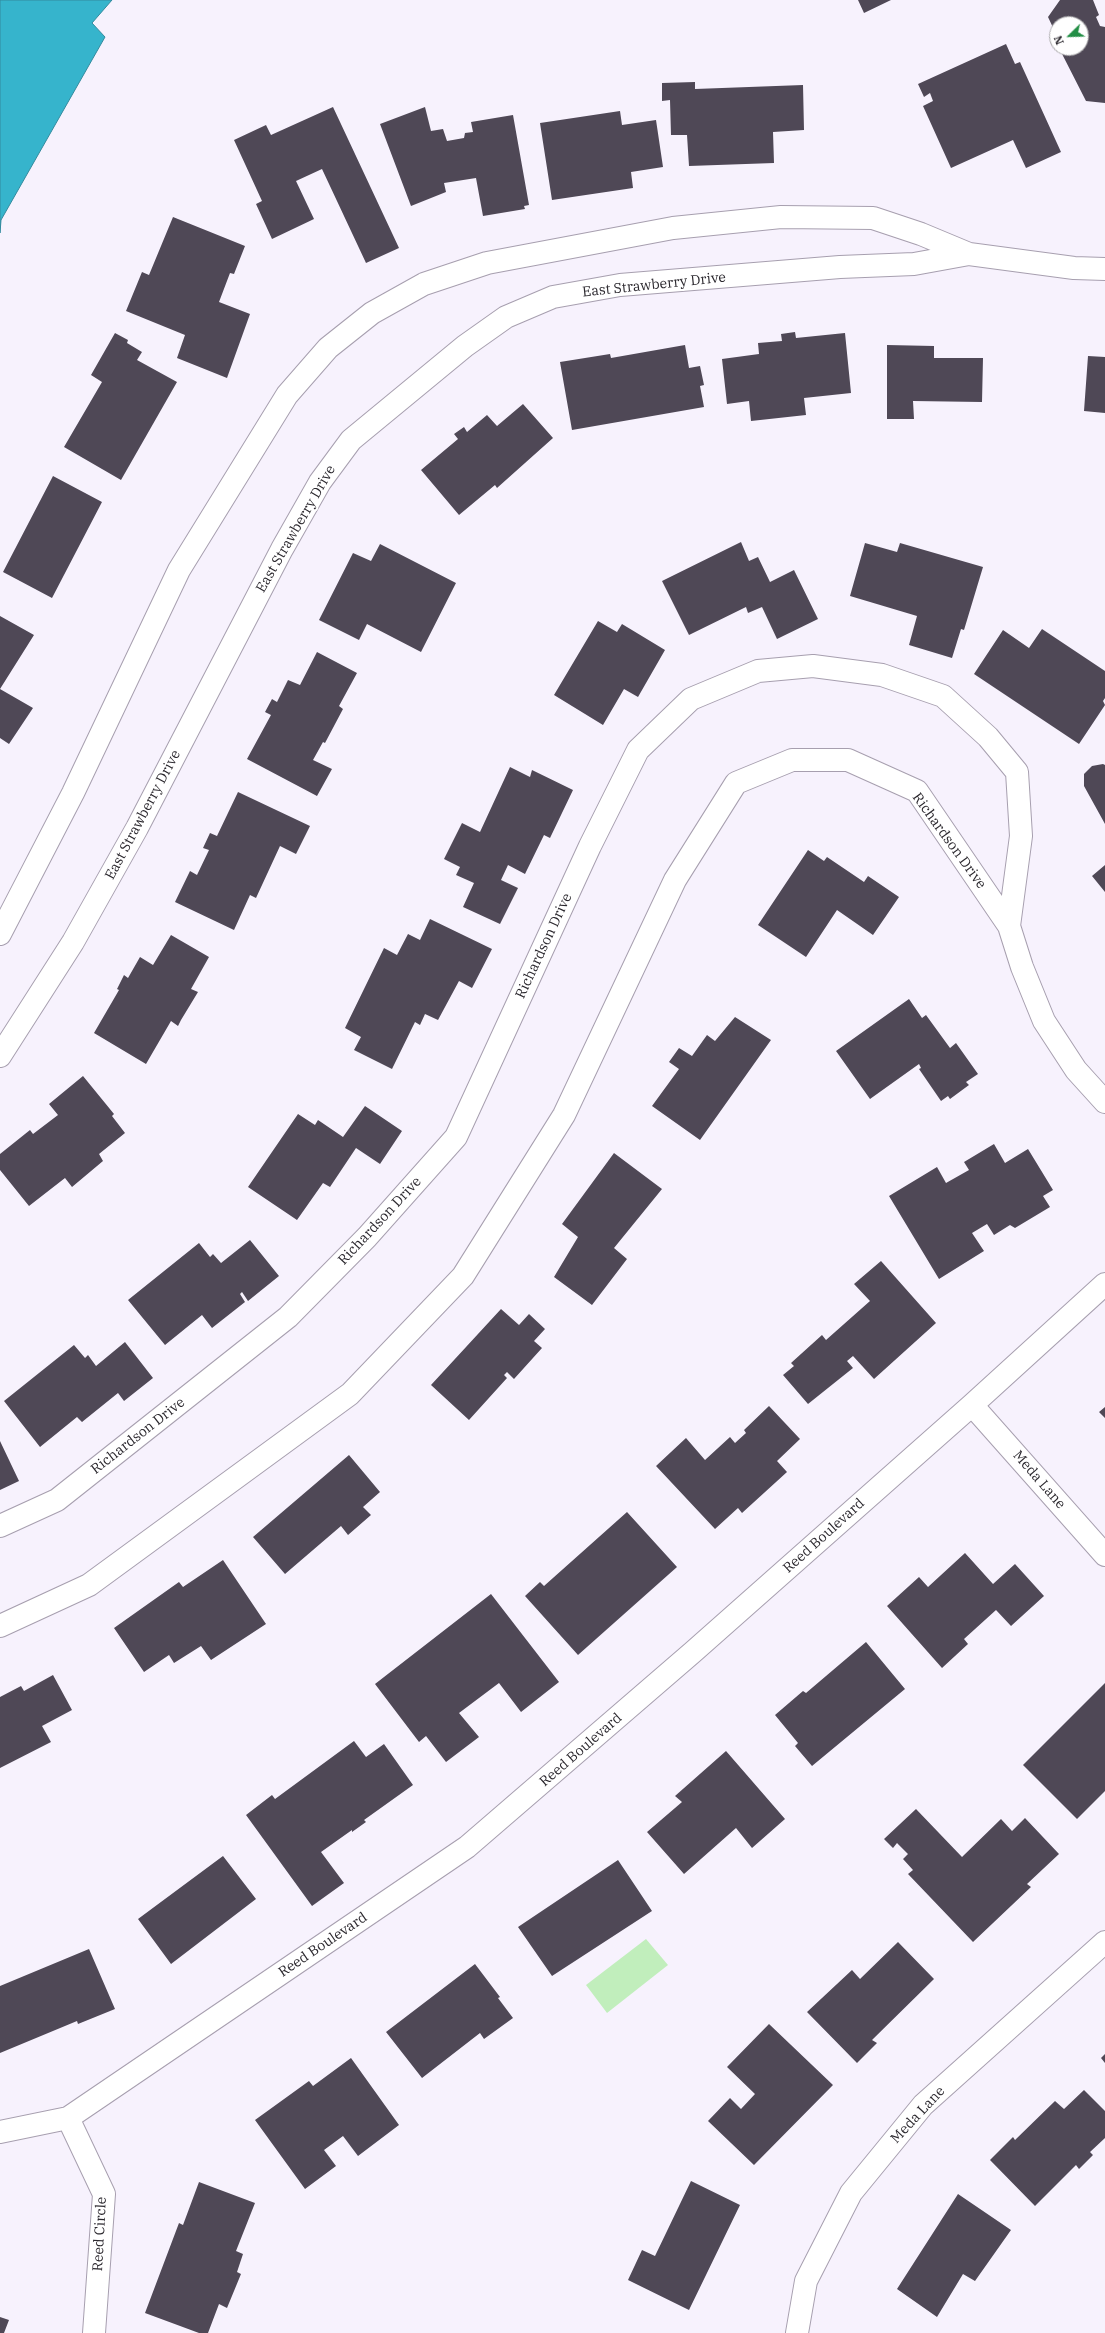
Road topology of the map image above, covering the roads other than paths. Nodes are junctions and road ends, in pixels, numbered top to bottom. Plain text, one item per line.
1 (969, 254) junction
2 (1105, 269) edge
3 (1009, 926) junction
4 (0, 934) edge
5 (0, 1056) edge
6 (1105, 1102) edge
7 (1105, 1284) edge
8 (972, 1405) junction
9 (0, 1526) edge
10 (1105, 1555) edge
11 (0, 1626) edge
12 (1105, 1942) edge
13 (68, 2118) junction
14 (0, 2132) edge
15 (94, 2333) edge
16 (797, 2333) edge

1 - 2 street, East Strawberry Drive
1 - 4 street, East Strawberry Drive
1 - 5 street, East Strawberry Drive
3 - 6 street, Richardson Drive
3 - 9 street, Richardson Drive
3 - 11 street, Richardson Drive
7 - 8 street, Reed Boulevard
8 - 10 street, Meda Lane
8 - 13 street, Reed Boulevard
12 - 16 street, Meda Lane
13 - 14 street, Reed Boulevard
13 - 15 street, Reed Circle

